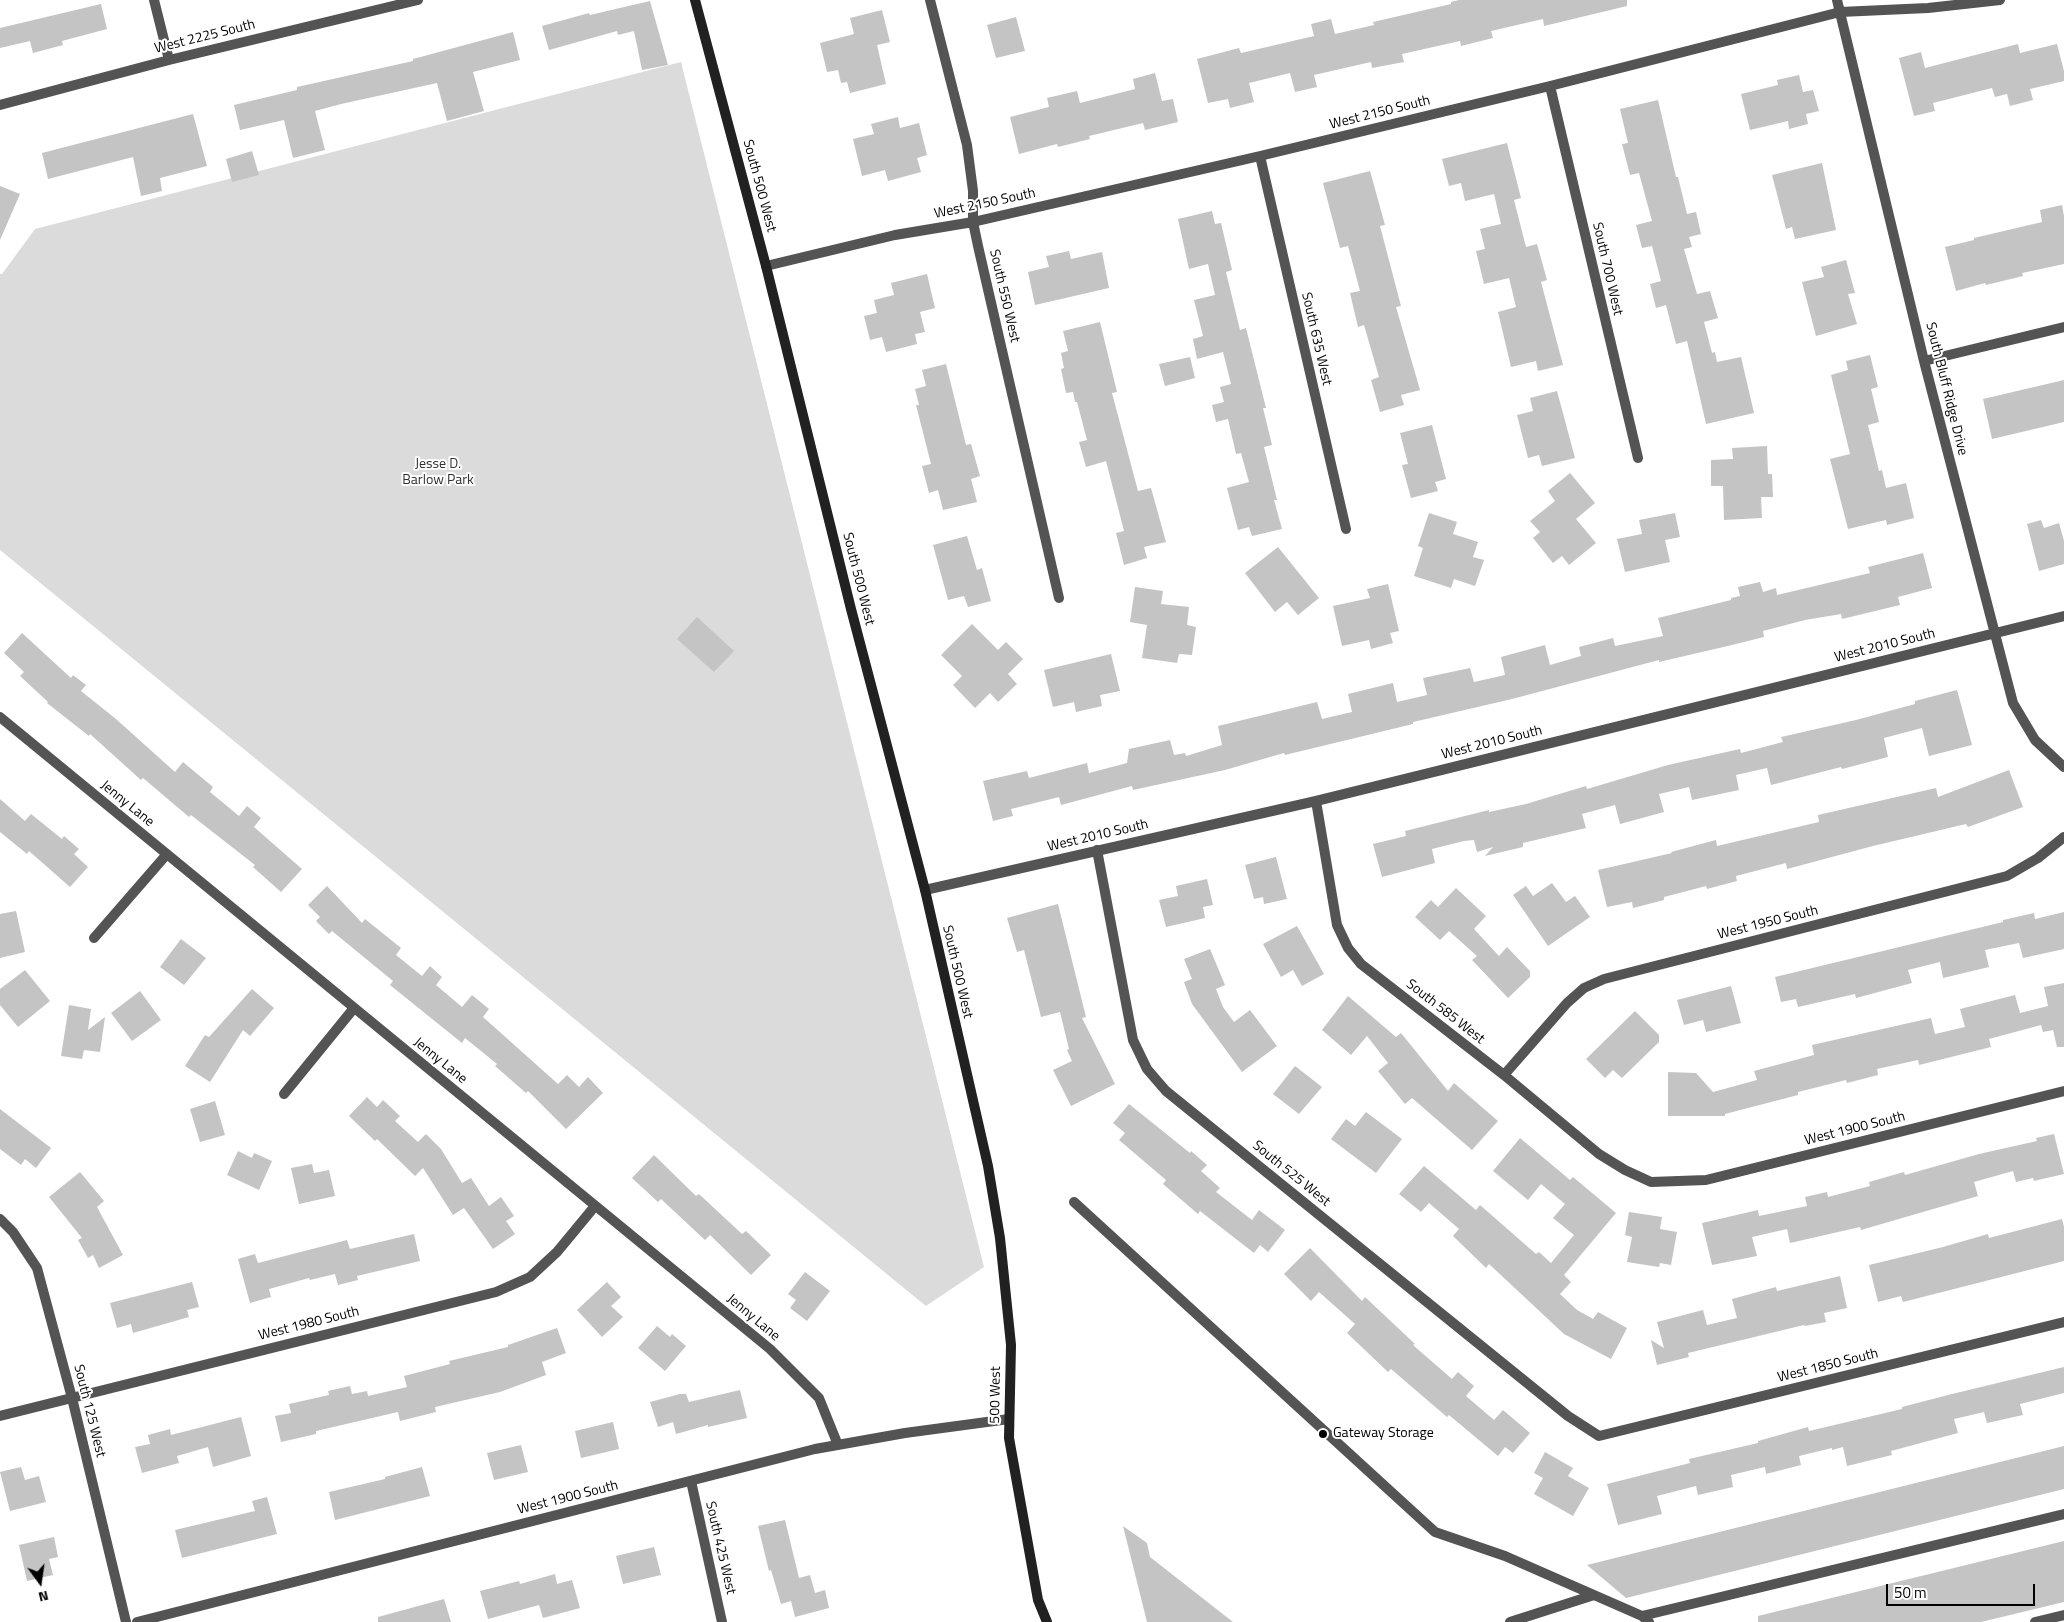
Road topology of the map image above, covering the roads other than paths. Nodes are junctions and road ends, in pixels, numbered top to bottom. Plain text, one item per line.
1 (154, 0) edge
2 (418, 0) edge
3 (695, 0) edge
4 (930, 0) edge
5 (1837, 0) edge
6 (2000, 0) edge
7 (1840, 12) junction
8 (169, 60) junction
9 (1550, 86) junction
10 (0, 105) edge
11 (1260, 156) junction
12 (973, 222) junction
13 (766, 266) junction
14 (2064, 327) edge
15 (1924, 361) junction
16 (1638, 458) dead end
17 (1346, 529) dead end
18 (1059, 598) dead end
19 (2064, 616) edge
20 (1994, 633) junction
21 (0, 717) edge
22 (2064, 766) edge
23 (1316, 801) junction
24 (2064, 838) edge
25 (1097, 850) junction
26 (167, 854) junction
27 (924, 890) junction
28 (94, 938) dead end
29 (354, 1008) junction
30 (1504, 1075) junction
31 (2064, 1091) edge
32 (284, 1094) dead end
33 (988, 1166) joint
34 (1651, 1182) joint
35 (1074, 1202) dead end
36 (595, 1206) junction
37 (0, 1219) edge
38 (2064, 1322) edge
39 (72, 1398) junction
40 (0, 1416) edge
41 (1009, 1419) junction
42 (1599, 1436) joint
43 (838, 1445) junction
44 (691, 1481) junction
45 (2064, 1514) edge
46 (1594, 1595) junction
47 (2064, 1615) edge
48 (1645, 1619) edge
49 (126, 1622) edge
50 (137, 1622) edge
51 (722, 1622) edge
52 (1047, 1622) edge
53 (1510, 1622) edge
54 (2035, 1622) edge

1 - 8 street
2 - 8 street, West 2225 South
3 - 13 street, South 500 West
4 - 12 street, South 550 West
5 - 7 street, South Bluff Ridge Drive
6 - 7 street, West 2150 South
7 - 9 street, West 2150 South
7 - 15 street, South Bluff Ridge Drive
8 - 10 street, West 2225 South
9 - 11 street, West 2150 South
9 - 16 street, South 700 West
11 - 12 street, West 2150 South
11 - 17 street, South 635 West
12 - 13 street, West 2150 South
12 - 18 street, South 550 West
13 - 27 street, South 500 West
14 - 15 street
15 - 20 street, South Bluff Ridge Drive
19 - 20 street, West 2010 South
20 - 22 street, South Bluff Ridge Drive
20 - 23 street, West 2010 South
21 - 26 street, Jenny Lane
23 - 25 street, West 2010 South
23 - 30 street, South 585 West
24 - 30 street, West 1950 South
25 - 27 street, West 2010 South
25 - 42 street, South 525 West
26 - 28 street
26 - 29 street, Jenny Lane
27 - 33 street, South 500 West
29 - 32 street
29 - 36 street, Jenny Lane
30 - 34 street, South 585 West
31 - 34 street, West 1900 South
33 - 41 street, 500 West
35 - 46 street
36 - 39 street, West 1980 South
36 - 43 street, Jenny Lane
37 - 39 street, South 125 West
38 - 42 street, West 1850 South
39 - 40 street, West 1980 South
39 - 49 street, South 125 West
41 - 43 street, West 1900 South
41 - 52 street, 500 West
43 - 44 street, West 1900 South
44 - 50 street, West 1900 South
44 - 51 street, South 425 West
45 - 48 street
46 - 48 street
46 - 53 street
47 - 54 street

